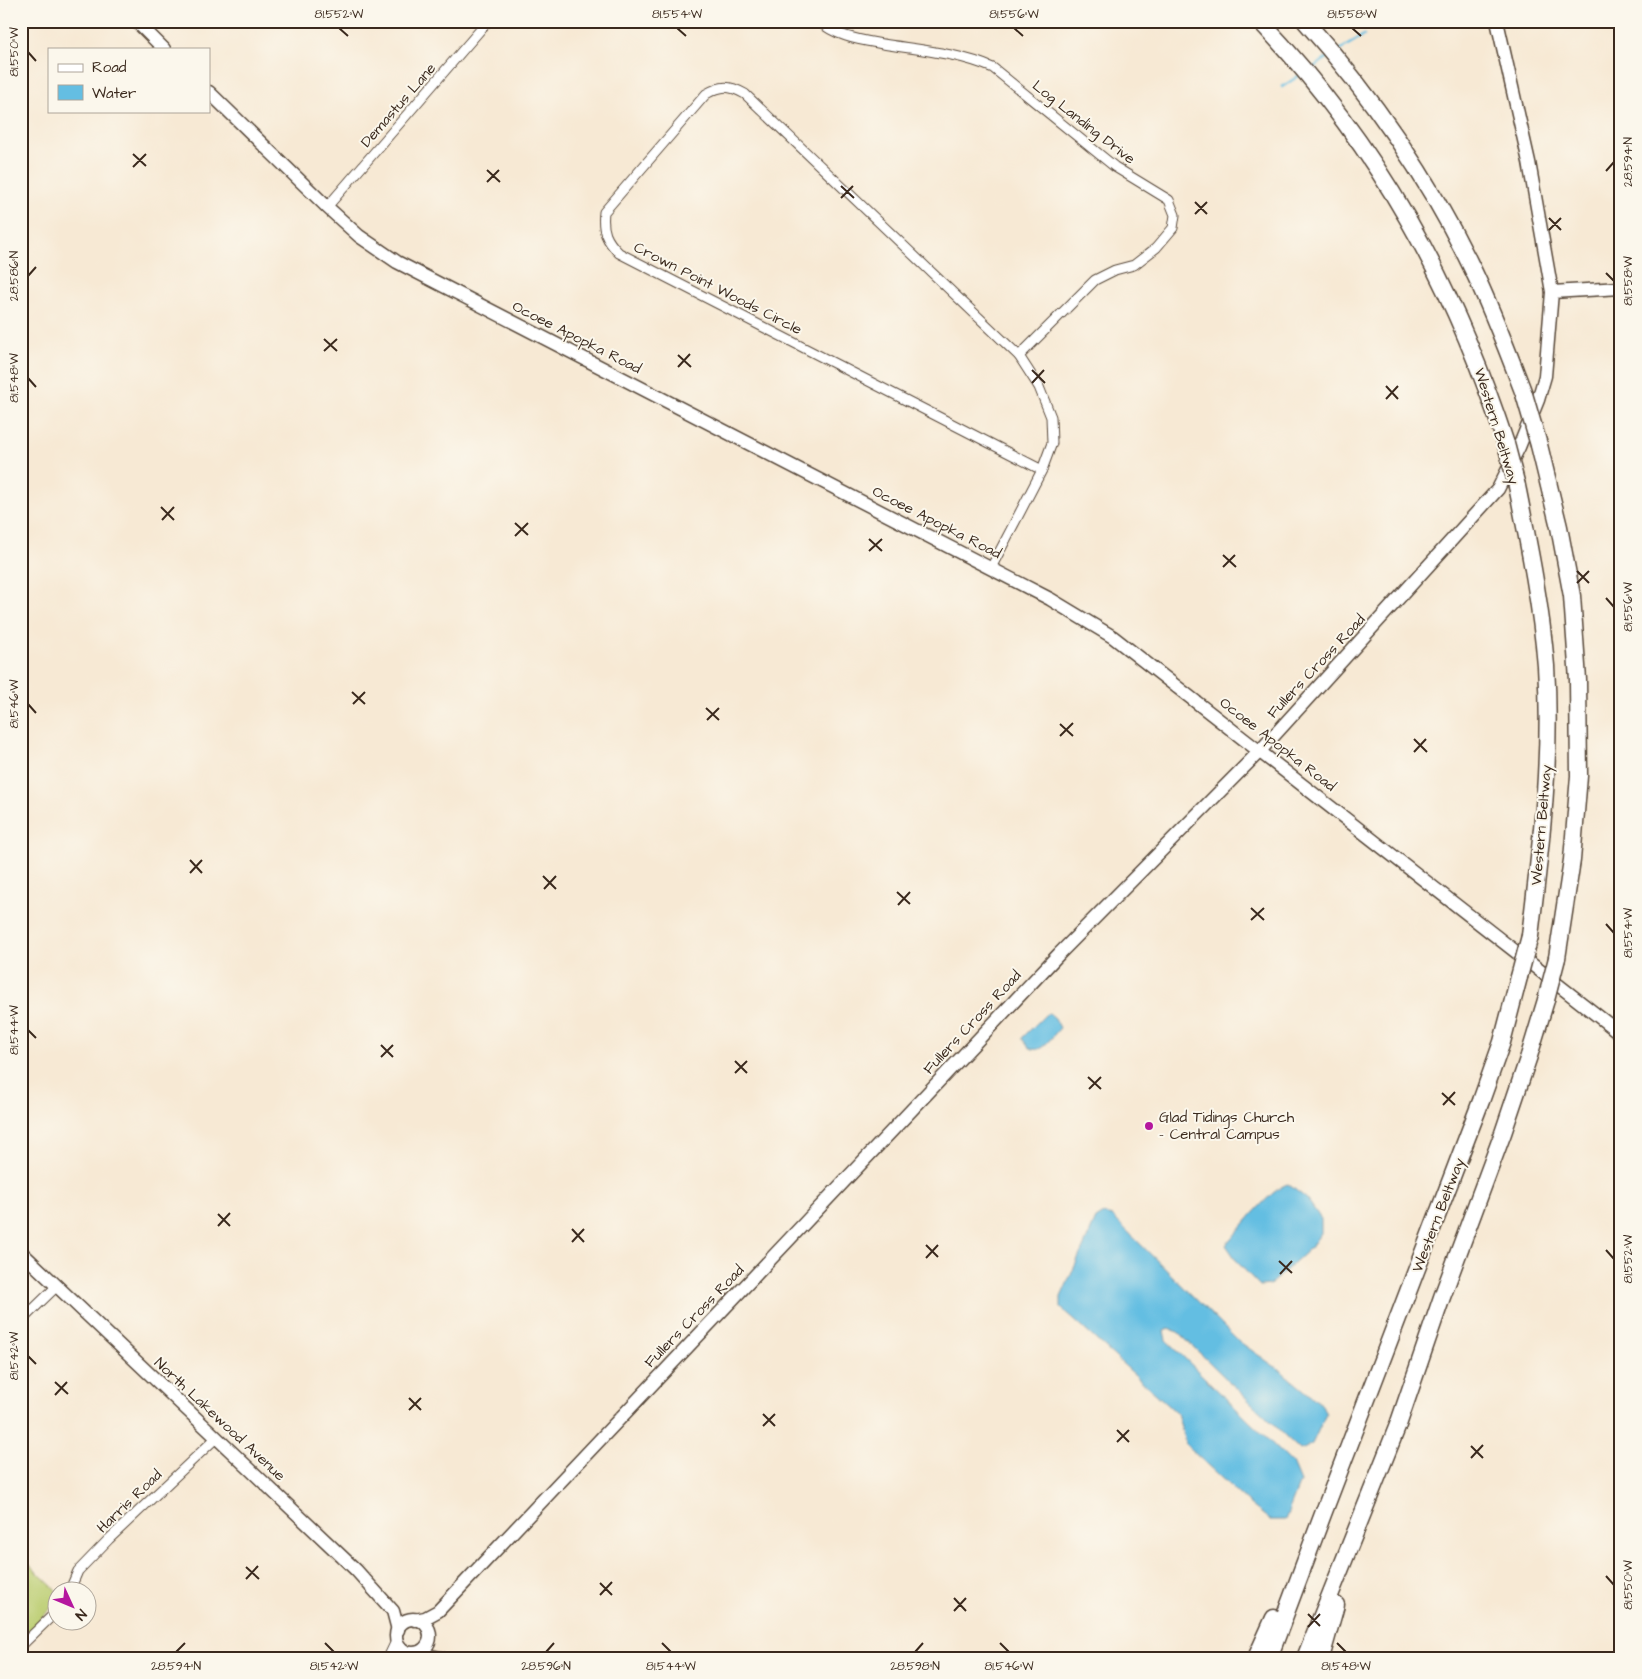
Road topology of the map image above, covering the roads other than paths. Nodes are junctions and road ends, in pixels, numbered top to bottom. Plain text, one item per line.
1 (136, 21) edge
2 (488, 21) edge
3 (819, 21) edge
4 (1260, 21) edge
5 (1305, 21) edge
6 (1497, 21) edge
7 (163, 48) edge
8 (210, 93) edge
9 (327, 207) junction
10 (1621, 288) edge
11 (1552, 292) junction
12 (1019, 356) junction
13 (1512, 445) junction
14 (1042, 470) junction
15 (991, 568) junction
16 (1260, 751) junction
17 (1621, 1034) edge
18 (21, 1252) edge
19 (57, 1286) junction
20 (21, 1321) edge
21 (1398, 1425) junction
22 (216, 1438) junction
23 (1322, 1514) junction
24 (73, 1582) edge
25 (393, 1611) junction
26 (438, 1611) junction
27 (48, 1620) edge
28 (413, 1620) junction
29 (397, 1634) junction
30 (430, 1636) junction
31 (21, 1646) edge
32 (409, 1654) edge
33 (388, 1658) edge
34 (443, 1658) edge
35 (1256, 1658) edge
36 (1269, 1658) edge
37 (1305, 1658) edge
38 (1320, 1658) edge

1 - 7 street
2 - 9 street, Demastus Lane
3 - 12 street, Log Landing Drive
4 - 13 highway, Western Beltway
5 - 21 highway, Western Beltway, bridge
6 - 11 street, Fullers Cross Road
8 - 9 street, Ocoee Apopka Road
9 - 15 street, Ocoee Apopka Road
10 - 11 street
11 - 13 street, Fullers Cross Road
12 - 14 street, Crown Point Woods Circle
12 - 14 street, Crown Point Woods Circle
13 - 16 street, Fullers Cross Road
13 - 23 highway, Western Beltway, bridge
14 - 15 street, Crown Point Woods Circle
15 - 16 street, Ocoee Apopka Road
16 - 17 street, Ocoee Apopka Road
16 - 26 street, Fullers Cross Road
18 - 19 street, North Lakewood Avenue
19 - 20 street
19 - 22 street, North Lakewood Avenue
21 - 37 highway, Western Beltway
21 - 38 highway
22 - 24 street, Harris Road
22 - 25 street, North Lakewood Avenue
23 - 35 highway
23 - 36 highway, Western Beltway
25 - 28 street, North Lakewood Avenue
25 - 29 street, North Lakewood Avenue
26 - 28 street, Fullers Cross Road
26 - 30 street, Fullers Cross Road
27 - 31 street
28 - 29 street
28 - 30 street
29 - 32 street
29 - 33 street
30 - 32 street
30 - 34 street
32 - 34 street

